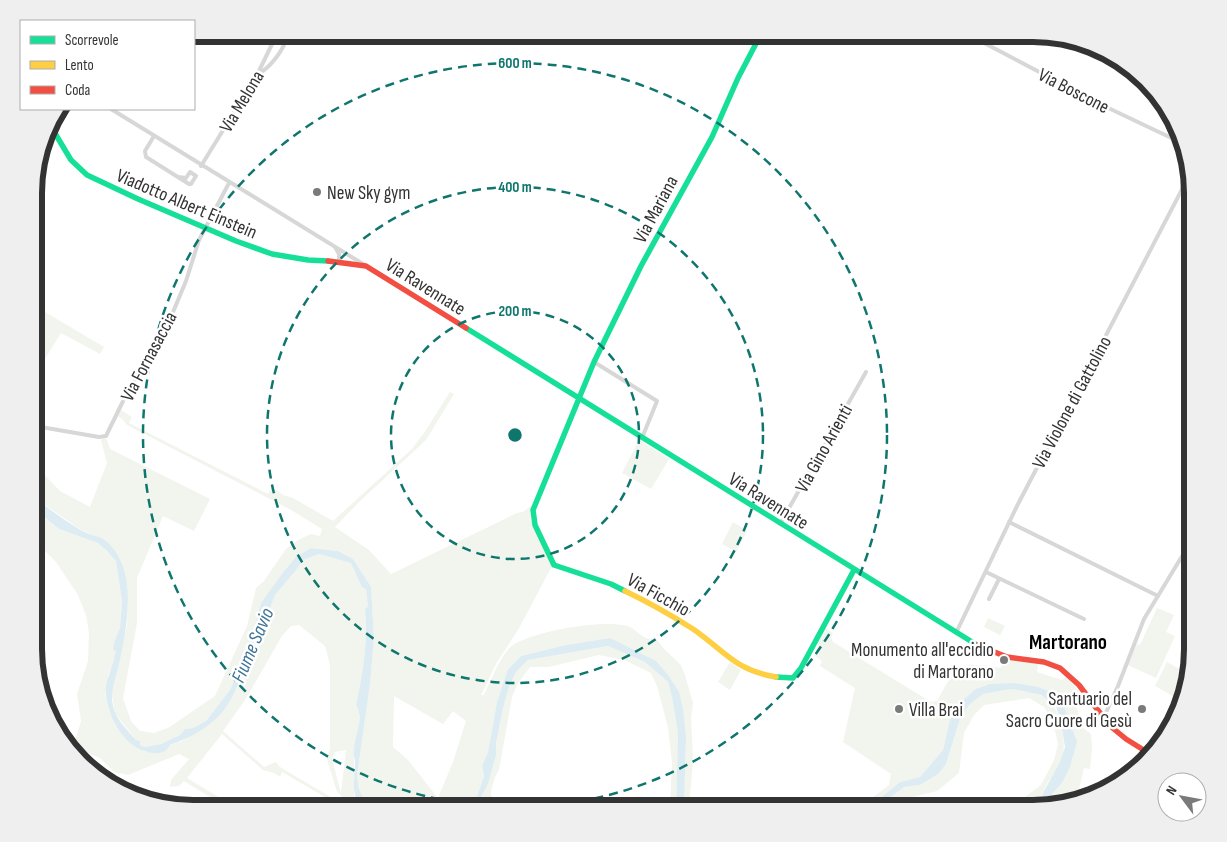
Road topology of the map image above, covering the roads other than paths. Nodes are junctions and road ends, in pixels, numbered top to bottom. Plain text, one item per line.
1 (273, 42) edge
2 (285, 42) edge
3 (756, 43) edge
4 (984, 43) edge
5 (257, 76) junction
6 (113, 110) edge
7 (55, 134) edge
8 (154, 136) junction
9 (1174, 139) edge
10 (201, 166) junction
11 (178, 177) junction
12 (230, 183) junction
13 (1184, 186) edge
14 (205, 227) junction
15 (335, 246) junction
16 (339, 262) junction
17 (366, 266) junction
18 (594, 362) junction
19 (866, 372) dead end
20 (578, 399) junction
21 (43, 427) edge
22 (642, 438) junction
23 (1009, 522) junction
24 (780, 524) junction
25 (1184, 553) edge
26 (854, 570) junction
27 (986, 572) junction
28 (999, 579) junction
29 (1158, 596) junction
30 (989, 599) dead end
31 (1084, 619) dead end
32 (956, 633) junction
33 (1103, 718) junction
34 (1144, 750) edge

1 - 5 street, Via Melona
2 - 5 street
3 - 18 main road, Via Mariana
4 - 9 street, Via Boscone
5 - 10 street, Via Melona
6 - 8 street, Via Ravennate
7 - 14 main road, Viadotto Albert Einstein
8 - 10 street, Via Ravennate
8 - 11 street
10 - 12 street, Via Ravennate
11 - 11 street
12 - 14 street, Via Fornasaccia
12 - 15 street, Via Ravennate
13 - 23 street, Via Violone di Gattolino
14 - 16 main road, Viadotto Albert Einstein
14 - 21 street, Via Fornasaccia
15 - 16 street
15 - 17 street, Via Ravennate
16 - 17 main road, Via Ravennate
17 - 20 main road, Via Ravennate
18 - 20 main road, Via Mariana
18 - 22 street
19 - 24 street, Via Gino Arienti
20 - 22 main road, Via Ravennate
20 - 26 main road, Via Ficchio
22 - 24 main road, Via Ravennate
23 - 27 street, Via Violone di Gattolino
23 - 29 street
24 - 26 main road, Via Ravennate
25 - 29 street
26 - 32 main road, Via Ravennate
27 - 28 street
27 - 32 street, Via Violone di Gattolino
28 - 30 street
28 - 31 street
29 - 33 street
32 - 33 main road, Via Ravennate
33 - 34 main road, Via Ravennate

